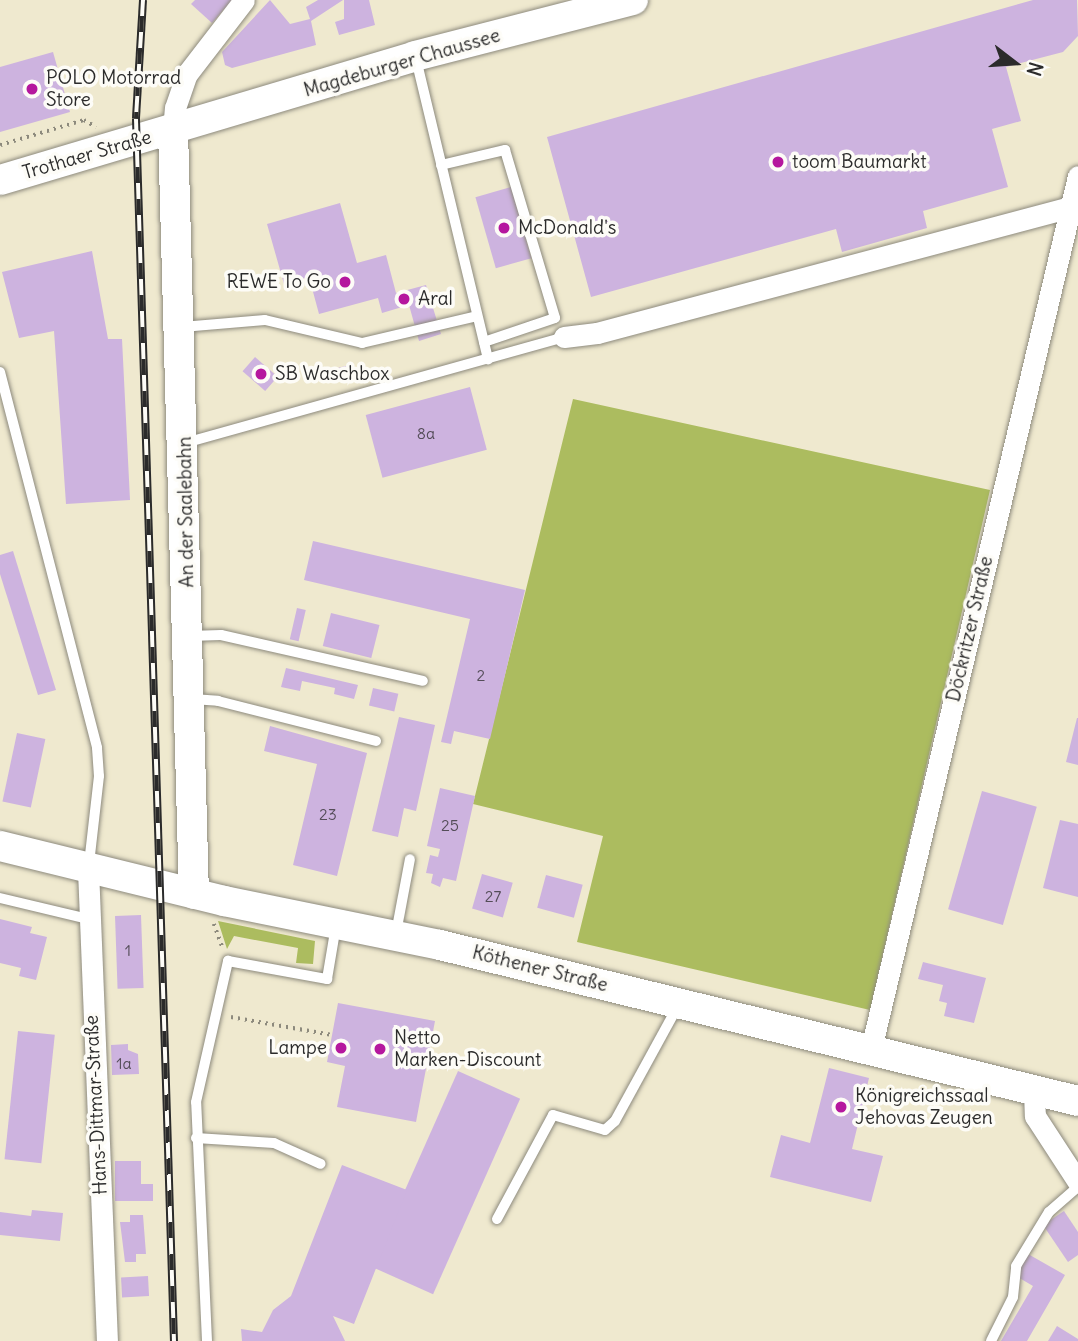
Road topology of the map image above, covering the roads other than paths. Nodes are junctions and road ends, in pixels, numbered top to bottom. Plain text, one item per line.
1 (244, 0) edge
2 (633, 0) edge
3 (415, 57) junction
4 (173, 131) junction
5 (441, 165) junction
6 (1078, 176) edge
7 (0, 180) edge
8 (1073, 203) edge
9 (477, 316) junction
10 (180, 327) junction
11 (564, 337) joint
12 (484, 342) junction
13 (488, 360) junction
14 (0, 372) edge
15 (184, 443) junction
16 (189, 636) junction
17 (423, 681) dead end
18 (190, 699) junction
19 (376, 741) dead end
20 (0, 846) edge
21 (410, 859) dead end
22 (88, 869) junction
23 (194, 894) junction
24 (0, 898) edge
25 (88, 919) junction
26 (336, 923) junction
27 (396, 935) junction
28 (680, 1003) junction
29 (871, 1049) junction
30 (1034, 1091) junction
31 (1078, 1101) edge
32 (196, 1138) junction
33 (321, 1164) dead end
34 (1078, 1185) edge
35 (497, 1219) dead end
36 (107, 1341) edge
37 (207, 1341) edge
38 (991, 1341) edge

1 - 4 street
2 - 3 main road, Magdeburger Chaussee
3 - 4 main road, Magdeburger Chaussee
3 - 5 lane
4 - 7 main road, Trothaer Straße
4 - 10 main road, An der Saalebahn
5 - 9 lane
5 - 12 lane
6 - 8 street, Döckritzer Straße
8 - 11 street
8 - 29 street, Döckritzer Straße
9 - 10 lane
9 - 12 lane
10 - 15 main road, An der Saalebahn
11 - 13 lane
12 - 13 lane
13 - 15 lane
14 - 22 lane
15 - 16 main road, An der Saalebahn
16 - 17 lane
16 - 18 main road, An der Saalebahn
18 - 19 lane
18 - 23 main road, An der Saalebahn
20 - 22 main road, Köthener Straße
21 - 27 lane
22 - 23 main road, Köthener Straße
22 - 25 street, Hans-Dittmar-Straße
23 - 26 main road, Köthener Straße
24 - 25 lane
25 - 36 street, Hans-Dittmar-Straße
26 - 27 main road, Köthener Straße
26 - 32 lane
27 - 28 main road, Köthener Straße
28 - 29 main road, Köthener Straße
28 - 35 lane
29 - 30 main road, Köthener Straße
30 - 31 main road, Köthener Straße
30 - 34 street
32 - 33 lane
32 - 37 lane
34 - 38 lane

